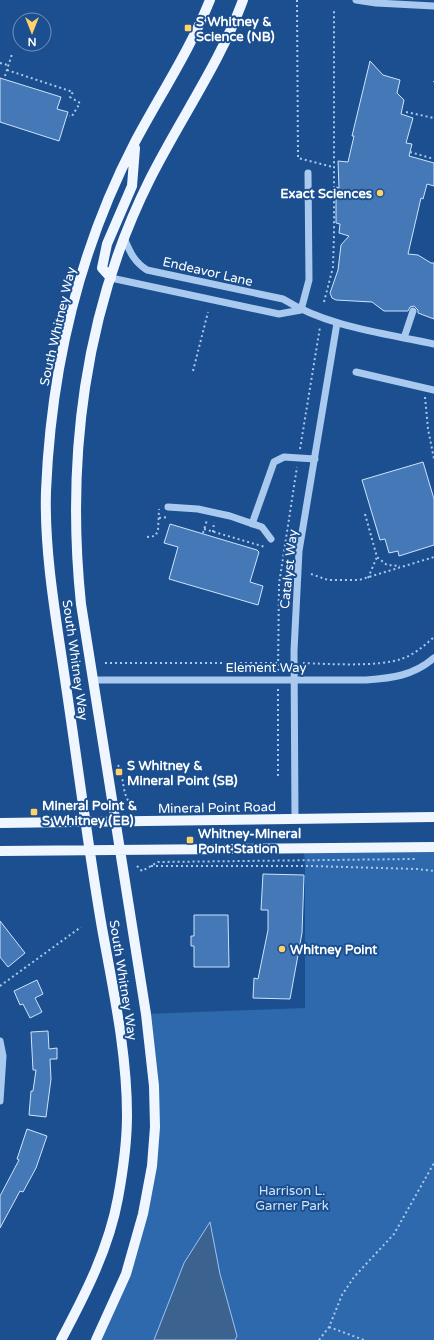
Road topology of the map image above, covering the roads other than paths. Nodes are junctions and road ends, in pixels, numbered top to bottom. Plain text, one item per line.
1 (210, 0) edge
2 (244, 0) edge
3 (356, 0) edge
4 (434, 6) edge
5 (135, 142) junction
6 (308, 173) dead end
7 (124, 238) junction
8 (110, 278) junction
9 (301, 310) junction
10 (413, 311) dead end
11 (336, 323) junction
12 (404, 338) junction
13 (434, 344) edge
14 (356, 372) dead end
15 (434, 390) edge
16 (315, 459) junction
17 (168, 507) dead end
18 (252, 524) junction
19 (270, 539) dead end
20 (434, 658) edge
21 (294, 679) junction
22 (93, 680) junction
23 (434, 817) edge
24 (295, 819) junction
25 (115, 821) junction
26 (86, 822) junction
27 (0, 823) edge
28 (434, 848) edge
29 (90, 850) junction
30 (120, 850) junction
31 (0, 851) edge
32 (0, 1041) edge
33 (0, 1101) edge
34 (61, 1340) edge
35 (96, 1340) edge

1 - 5 main road, South Whitney Way
2 - 7 main road, South Whitney Way
3 - 4 street
5 - 8 main road
5 - 26 main road, South Whitney Way
6 - 9 street
7 - 8 main road, South Whitney Way
7 - 9 street, Endeavor Lane
8 - 9 street, Endeavor Lane
8 - 22 main road, South Whitney Way
9 - 11 street, Endeavor Lane
10 - 12 street
11 - 12 street, Endeavor Lane
11 - 16 street, Catalyst Way
12 - 13 street, Endeavor Lane
14 - 15 street
16 - 18 street
16 - 21 street, Catalyst Way
17 - 18 street
18 - 19 street
20 - 21 street, Element Way
21 - 22 street, Element Way
21 - 24 street, Catalyst Way
22 - 25 main road, South Whitney Way
23 - 24 main road, Mineral Point Road
24 - 25 main road, Mineral Point Road
25 - 26 main road, Mineral Point Road
25 - 30 main road, South Whitney Way
26 - 27 main road, Mineral Point Road
26 - 29 main road, South Whitney Way
28 - 30 main road
29 - 30 main road
29 - 31 main road
29 - 34 main road, South Whitney Way
30 - 35 main road, South Whitney Way
32 - 33 street

